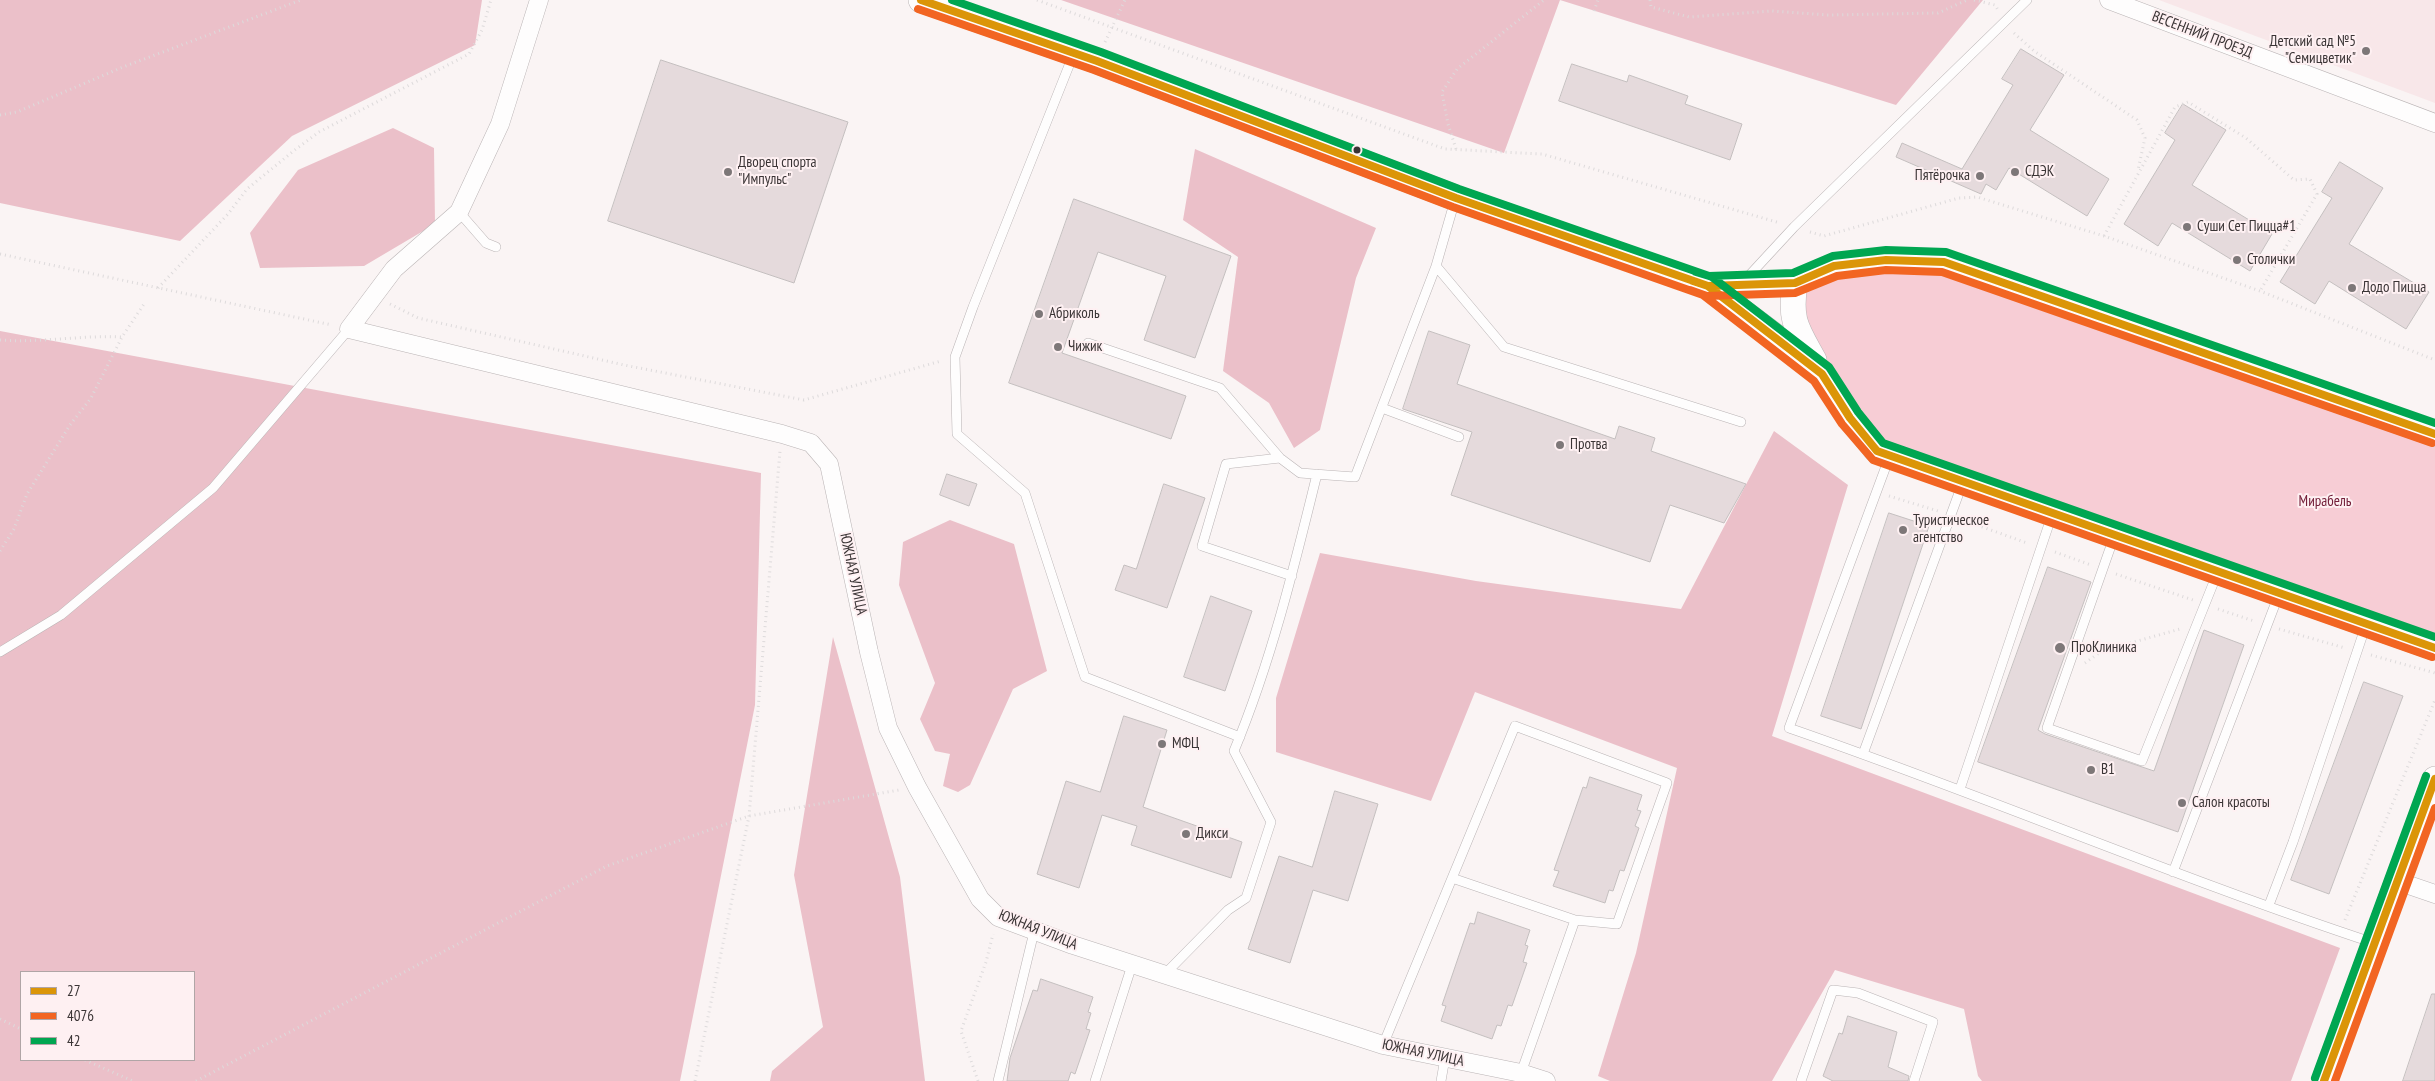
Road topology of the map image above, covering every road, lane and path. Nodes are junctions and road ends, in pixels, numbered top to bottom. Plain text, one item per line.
1 (301, 0) edge
2 (491, 0) edge
3 (539, 0) edge
4 (921, 0) edge
5 (1037, 0) edge
6 (1125, 0) edge
7 (1544, 0) edge
8 (1598, 0) edge
9 (1650, 0) edge
10 (1967, 0) edge
11 (1974, 0) edge
12 (2027, 0) edge
13 (2109, 0) edge
14 (1594, 11) dead end
15 (2003, 23) junction
16 (1110, 28) junction
17 (1086, 57) junction
18 (0, 116) edge
19 (2435, 123) edge
20 (1456, 149) junction
21 (2137, 176) junction
22 (1456, 198) junction
23 (459, 212) junction
24 (1794, 227) junction
25 (2104, 236) junction
26 (496, 246) dead end
27 (0, 254) edge
28 (1436, 266) junction
29 (1795, 283) junction
30 (1708, 286) junction
31 (1739, 286) junction
32 (158, 288) junction
33 (2260, 292) junction
34 (374, 296) junction
35 (144, 304) dead end
36 (349, 329) junction
37 (122, 337) junction
38 (0, 340) edge
39 (1088, 343) dead end
40 (956, 357) junction
41 (2435, 360) edge
42 (1822, 374) junction
43 (1382, 408) junction
44 (1741, 422) dead end
45 (782, 434) junction
46 (2435, 434) edge
47 (1459, 437) dead end
48 (1890, 456) junction
49 (1280, 458) junction
50 (1317, 474) junction
51 (1963, 481) junction
52 (1877, 492) junction
53 (2053, 513) junction
54 (1950, 515) junction
55 (2115, 535) junction
56 (2041, 548) junction
57 (0, 551) edge
58 (2103, 569) junction
59 (2218, 571) junction
60 (1292, 576) junction
61 (2279, 593) junction
62 (2205, 604) junction
63 (2366, 623) junction
64 (2197, 624) junction
65 (2266, 626) junction
66 (2435, 648) edge
67 (0, 652) edge
68 (2065, 677) junction
69 (2435, 700) edge
70 (1240, 737) junction
71 (1863, 754) junction
72 (2435, 779) edge
73 (917, 787) junction
74 (1960, 789) junction
75 (749, 816) junction
76 (2172, 872) junction
77 (1452, 878) junction
78 (2397, 881) junction
79 (2435, 894) edge
80 (2269, 906) junction
81 (998, 917) junction
82 (1575, 920) junction
83 (1034, 932) junction
84 (2340, 932) junction
85 (2374, 943) junction
86 (1132, 965) junction
87 (1164, 975) junction
88 (0, 1019) edge
89 (20, 1029) edge
90 (1383, 1045) junction
91 (1445, 1058) junction
92 (87, 1061) edge
93 (1521, 1073) junction
94 (133, 1081) edge
95 (196, 1081) edge
96 (695, 1081) edge
97 (978, 1081) edge
98 (998, 1081) edge
99 (1096, 1081) edge
100 (1441, 1081) edge
101 (1546, 1081) edge
102 (1800, 1081) edge
103 (1914, 1081) edge
104 (2324, 1081) edge

1 - 18 path
2 - 32 path
3 - 23 street
4 - 17 street
5 - 16 path
6 - 16 path
7 - 20 path
8 - 14 path
9 - 10 path
11 - 15 path
12 - 15 lane
13 - 19 street, ВЕСЕННИЙ ПРОЕЗД
15 - 21 path
15 - 24 lane
16 - 17 path
16 - 20 path
17 - 22 street
17 - 40 lane
20 - 24 path
21 - 25 path
21 - 33 path
22 - 28 lane
22 - 30 street
23 - 26 lane
23 - 34 street
24 - 25 path
24 - 31 lane
25 - 33 path
27 - 32 path
28 - 43 lane
28 - 44 lane
29 - 31 street
29 - 42 street
29 - 46 street
30 - 31 street
30 - 42 street
32 - 36 path
33 - 41 path
34 - 36 street
34 - 40 path
35 - 37 path
36 - 45 street, ЮЖНАЯ УЛИЦА
36 - 67 lane
37 - 38 path
37 - 57 path
39 - 49 lane
40 - 70 lane
42 - 48 street
43 - 47 lane
43 - 50 lane
45 - 73 street, ЮЖНАЯ УЛИЦА
45 - 75 path
48 - 51 street
48 - 52 lane
49 - 50 lane
49 - 60 lane
50 - 60 lane
51 - 53 street
51 - 54 lane
52 - 54 path
52 - 71 lane
53 - 55 street
53 - 56 lane
54 - 56 path
54 - 71 lane
55 - 58 lane
55 - 59 street
56 - 58 path
56 - 74 lane
58 - 62 path
58 - 68 lane
59 - 61 street
59 - 62 lane
60 - 70 lane
61 - 63 street
61 - 65 lane
62 - 64 lane
62 - 65 path
63 - 66 street
63 - 80 lane
64 - 68 path
64 - 68 lane
65 - 76 lane
69 - 84 path
70 - 87 lane
71 - 74 lane
72 - 78 street
73 - 75 path
73 - 81 street, ЮЖНАЯ УЛИЦА
74 - 76 lane
75 - 95 path
75 - 96 path
76 - 80 lane
77 - 82 lane
77 - 82 lane
77 - 90 lane
78 - 79 street
78 - 85 street
80 - 84 lane
81 - 83 street, ЮЖНАЯ УЛИЦА
81 - 97 path
82 - 93 lane
83 - 86 street, ЮЖНАЯ УЛИЦА
83 - 98 lane
84 - 85 lane
85 - 104 street
86 - 87 street, ЮЖНАЯ УЛИЦА
86 - 99 lane
87 - 90 street, ЮЖНАЯ УЛИЦА
88 - 89 path
90 - 91 street, ЮЖНАЯ УЛИЦА
91 - 93 street, ЮЖНАЯ УЛИЦА
91 - 100 lane
92 - 94 path
93 - 101 street, ЮЖНАЯ УЛИЦА
102 - 103 lane

